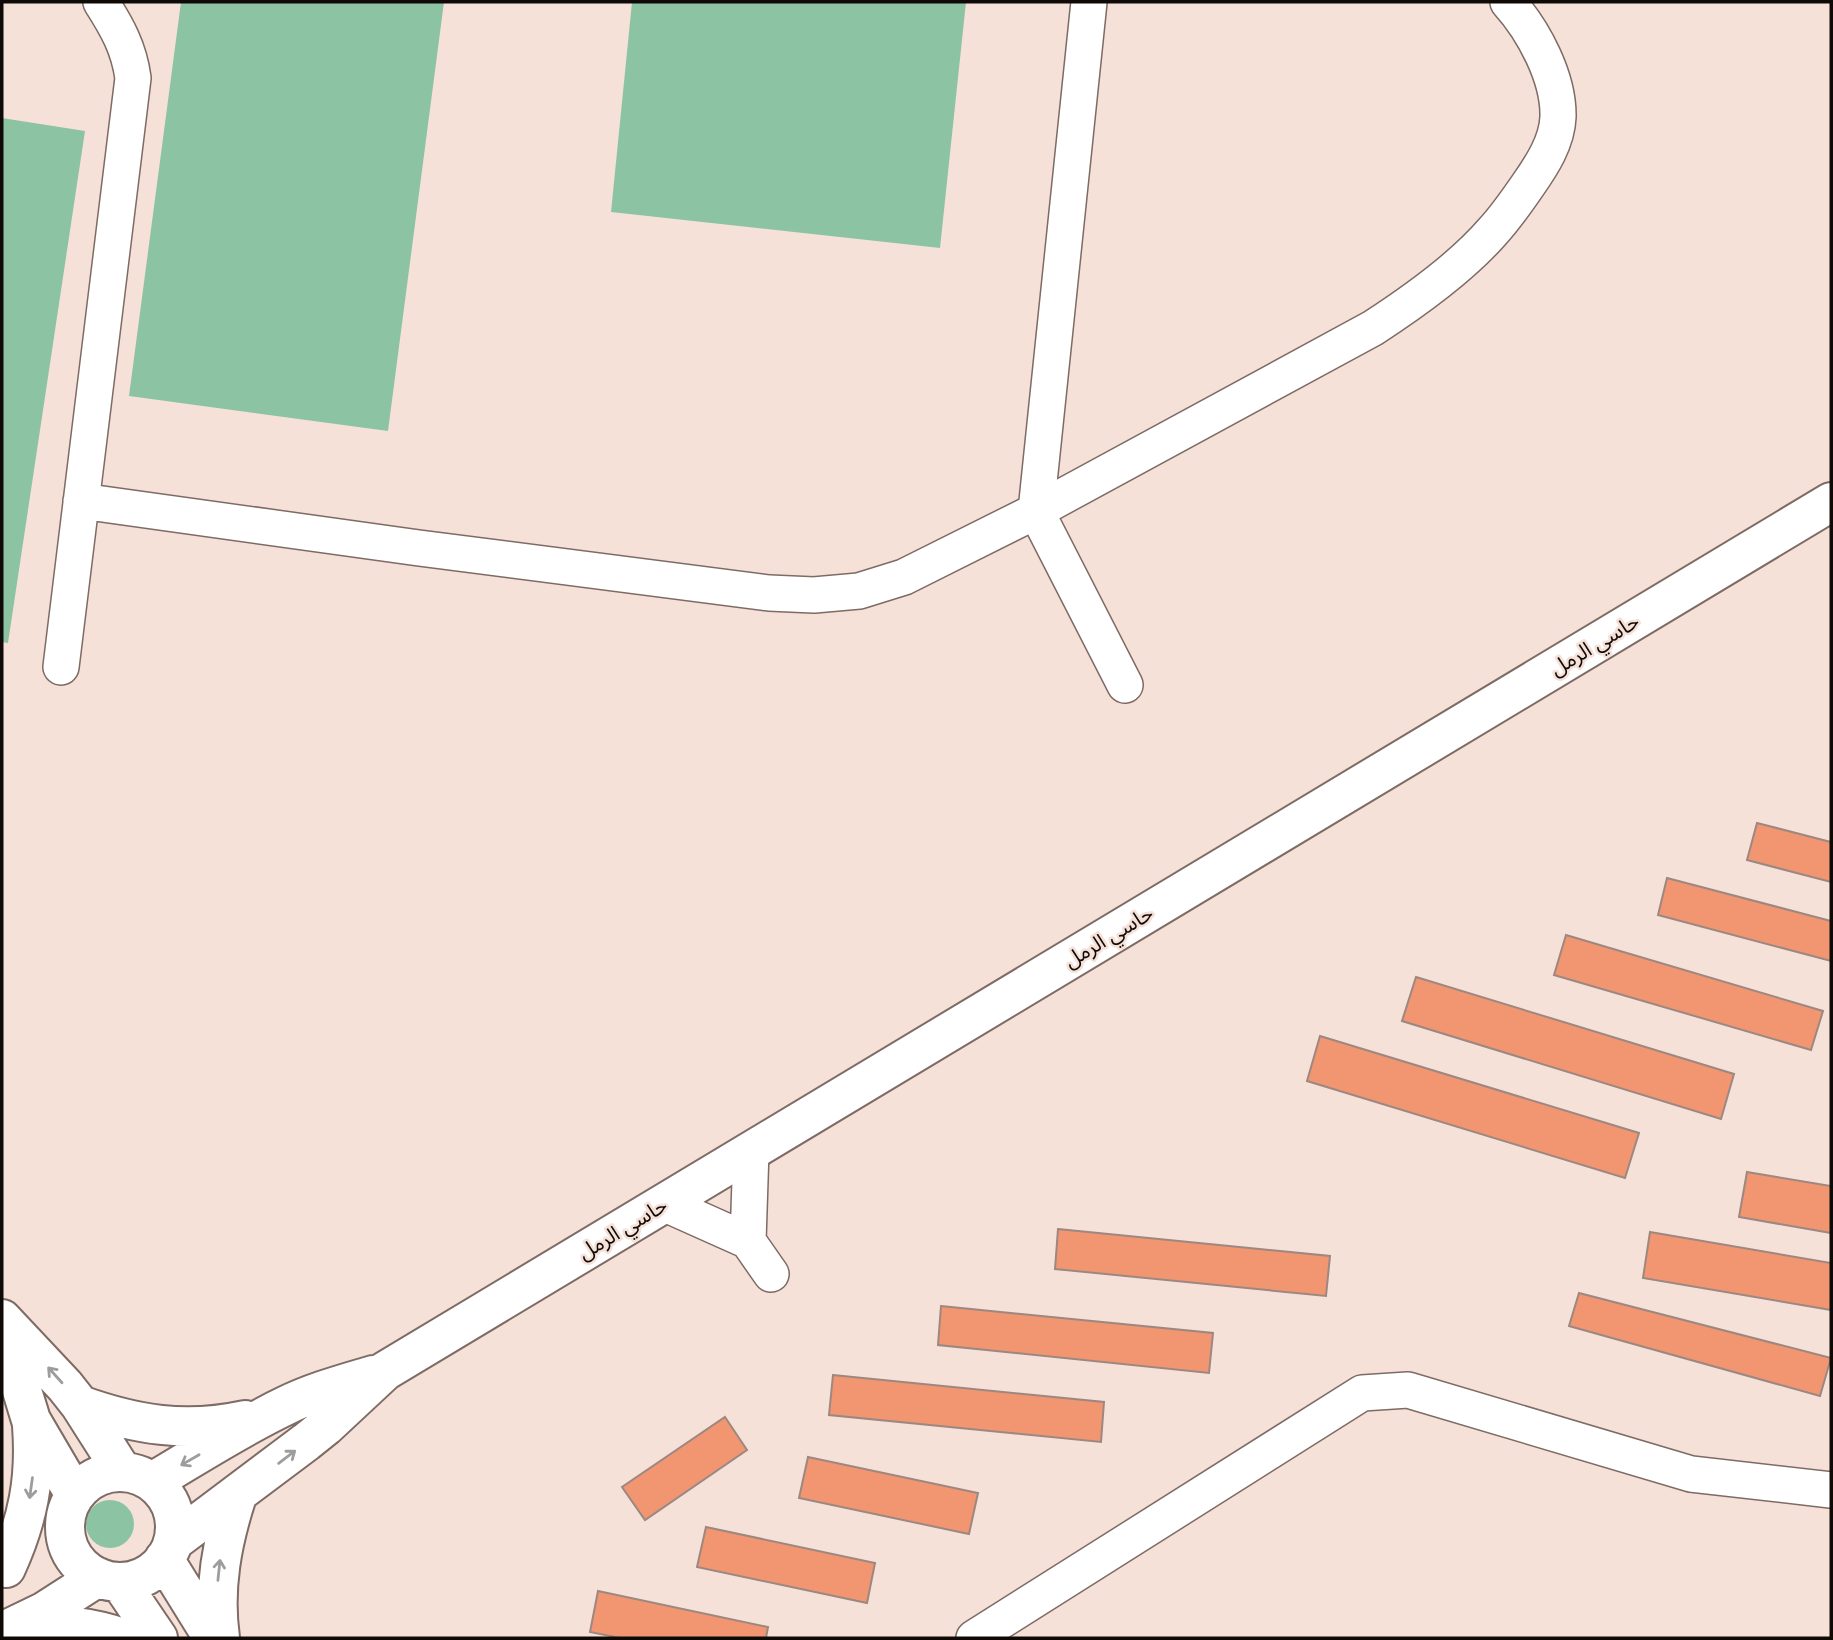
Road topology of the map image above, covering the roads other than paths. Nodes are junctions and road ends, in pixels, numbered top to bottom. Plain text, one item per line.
1 (101, 2) edge
2 (1089, 2) edge
3 (1508, 2) edge
4 (81, 501) junction
5 (1831, 502) edge
6 (1036, 511) junction
7 (61, 667) dead end
8 (1125, 685) dead end
9 (751, 1150) junction
10 (663, 1203) junction
11 (748, 1241) junction
12 (771, 1274) dead end
13 (3, 1321) edge
14 (384, 1371) junction
15 (80, 1405) junction
16 (264, 1416) junction
17 (31, 1420) junction
18 (137, 1477) junction
19 (1831, 1490) edge
20 (238, 1493) junction
21 (70, 1510) junction
22 (169, 1550) junction
23 (4, 1570) edge
24 (109, 1579) junction
25 (11, 1628) edge
26 (123, 1638) edge
27 (158, 1638) edge
28 (213, 1638) edge
29 (220, 1638) edge
30 (974, 1638) edge

1 - 4 street
2 - 6 street
3 - 6 street
4 - 6 street
4 - 7 street
5 - 9 main road, حاسي الرمل
6 - 8 street
9 - 10 main road, حاسي الرمل
9 - 11 street
10 - 11 street
10 - 14 main road, حاسي الرمل
11 - 12 street
15 -> 13 main road
13 - 17 main road
14 - 16 main road, حاسي الرمل
20 -> 14 main road, حاسي الرمل
15 - 16 main road
15 - 18 main road
16 -> 18 main road, حاسي الرمل
17 - 21 main road
17 -> 23 main road
18 - 21 main road
18 - 22 main road
19 - 30 street
20 - 22 main road, حاسي الرمل
29 -> 20 main road
21 - 23 main road
21 - 24 main road
22 - 24 main road
22 - 28 main road
24 - 25 main road
24 - 27 main road
25 - 26 main road

